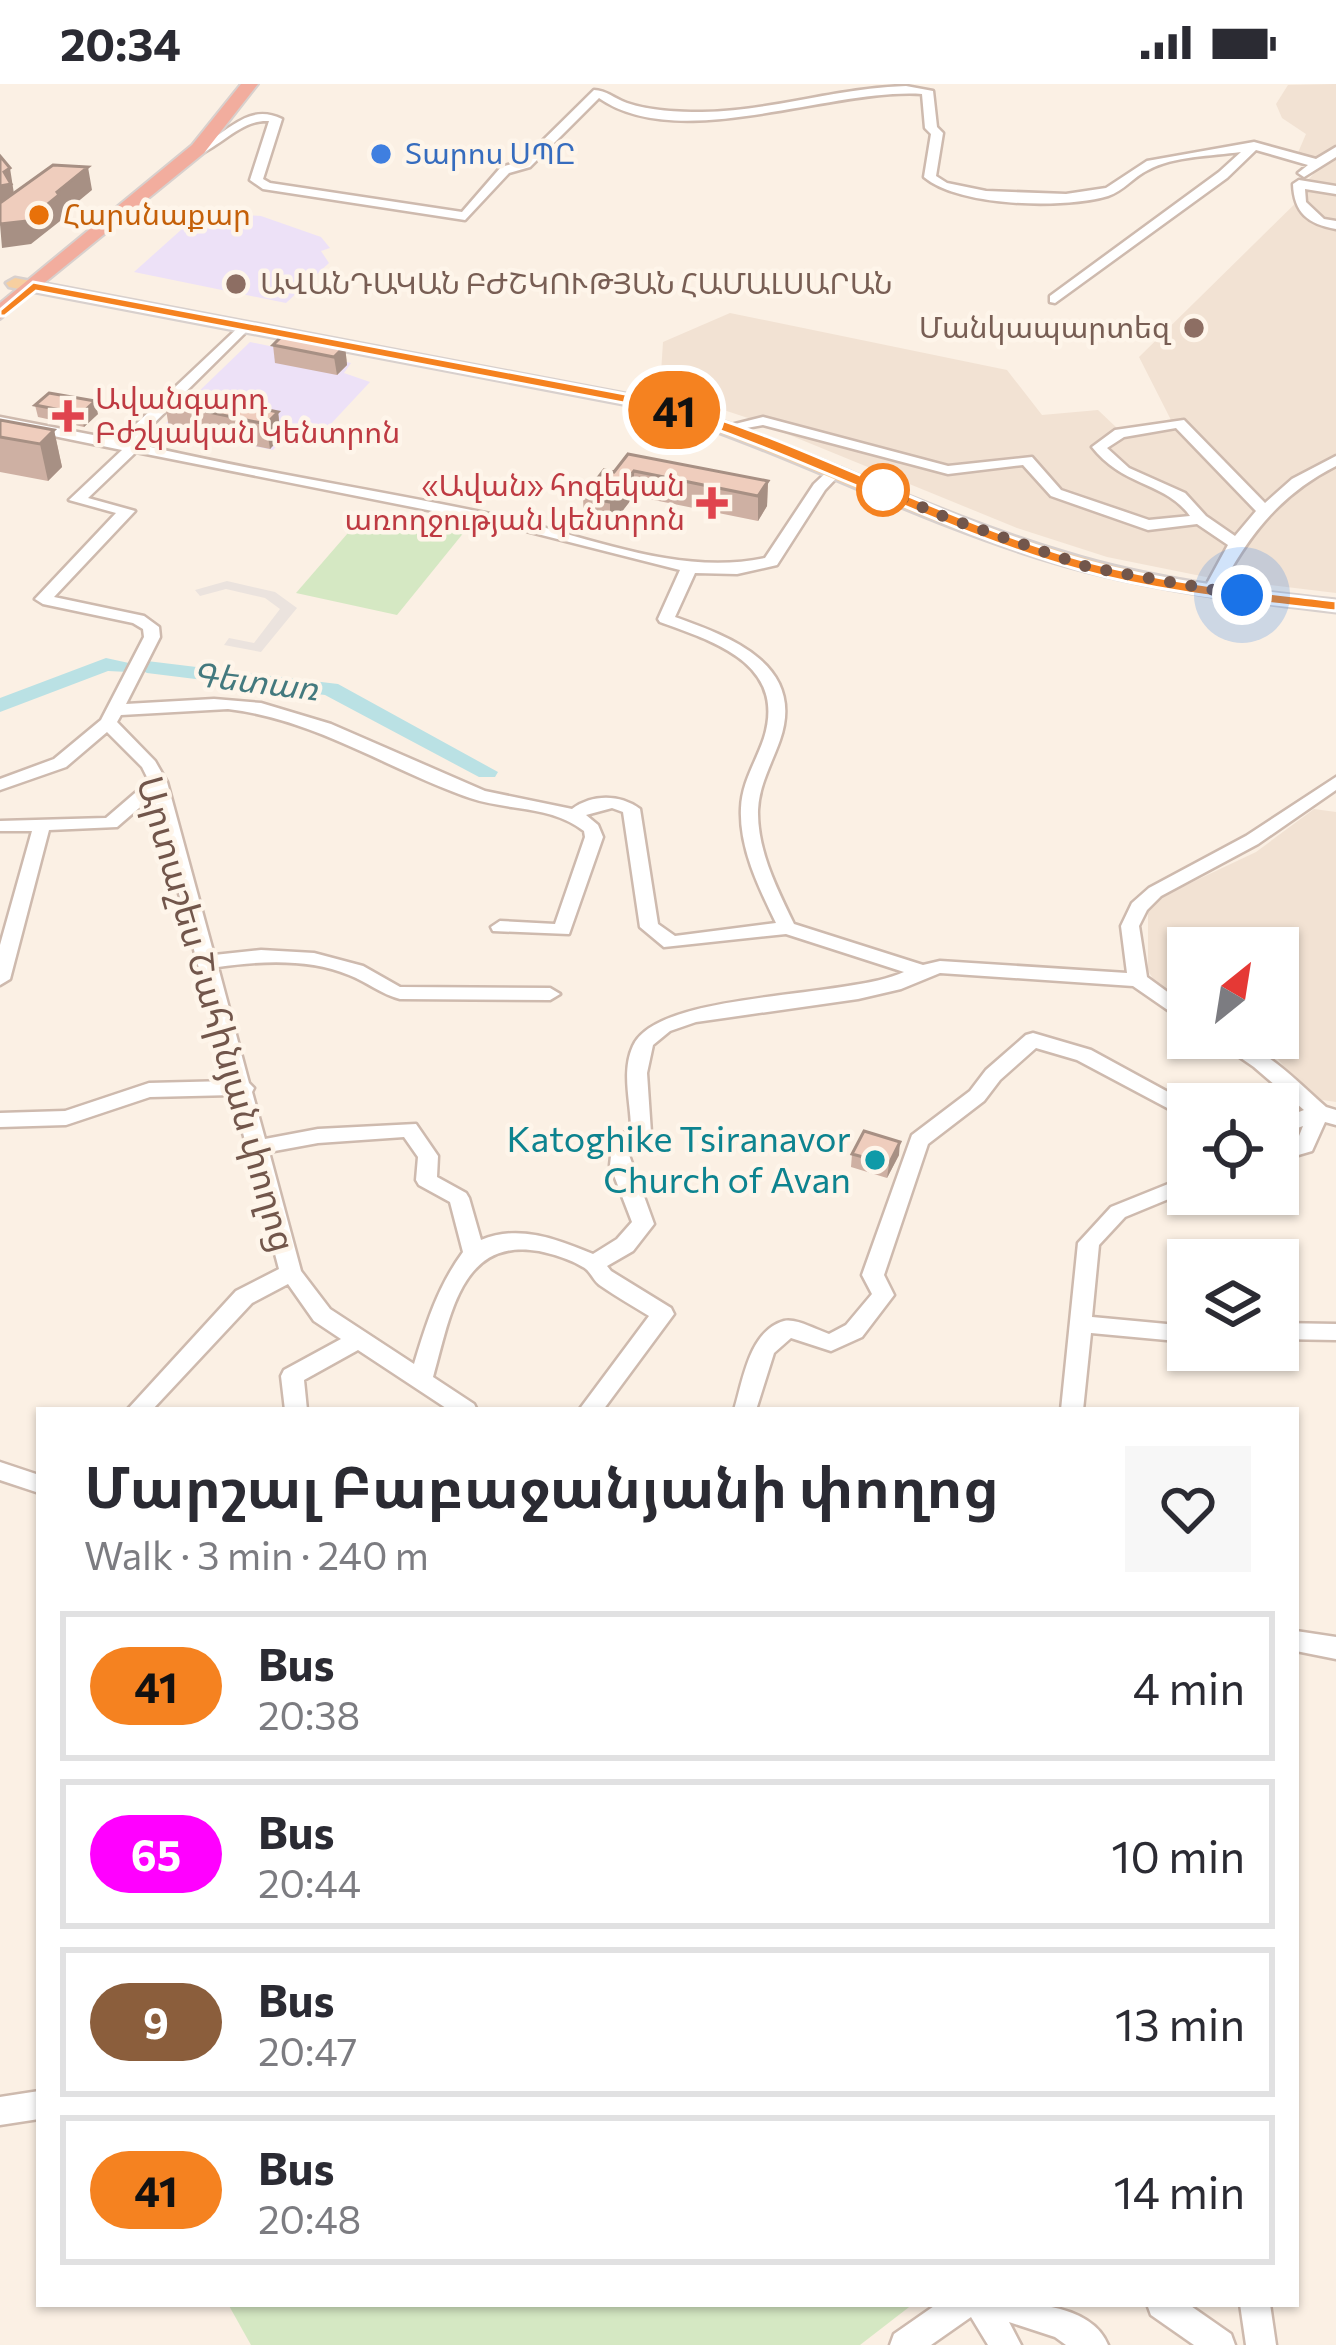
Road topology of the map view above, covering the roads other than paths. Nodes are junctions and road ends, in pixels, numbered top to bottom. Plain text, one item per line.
1 (231, 84) edge
2 (250, 84) edge
3 (597, 88) edge
4 (1254, 146) junction
5 (1336, 151) edge
6 (191, 154) junction
7 (1315, 163) junction
8 (1299, 184) junction
9 (1336, 190) edge
10 (1336, 225) edge
11 (12, 286) edge
12 (1055, 299) dead end
13 (0, 313) edge
14 (243, 327) junction
15 (0, 421) edge
16 (730, 427) junction
17 (128, 446) junction
18 (1336, 460) edge
19 (836, 470) junction
20 (1266, 513) junction
21 (1200, 518) junction
22 (1238, 544) junction
23 (688, 568) junction
24 (1210, 591) junction
25 (1336, 606) edge
26 (112, 716) junction
27 (158, 782) junction
28 (1336, 782) edge
29 (0, 785) edge
30 (577, 815) junction
31 (42, 825) junction
32 (0, 826) edge
33 (500, 927) dead end
34 (787, 928) junction
35 (208, 962) junction
36 (922, 971) junction
37 (0, 979) edge
38 (1138, 980) junction
39 (550, 994) dead end
40 (1167, 1001) edge
41 (1257, 1059) edge
42 (244, 1088) junction
43 (1167, 1100) edge
44 (1327, 1115) edge
45 (0, 1120) edge
46 (259, 1147) junction
47 (1299, 1148) edge
48 (1167, 1192) edge
49 (472, 1251) junction
50 (595, 1263) junction
51 (291, 1273) junction
52 (1081, 1324) junction
53 (1299, 1331) edge
54 (1167, 1332) edge
55 (1336, 1332) edge
56 (357, 1340) junction
57 (432, 1393) edge
58 (141, 1407) edge
59 (296, 1407) edge
60 (460, 1407) edge
61 (592, 1407) edge
62 (747, 1407) edge
63 (1072, 1407) edge
64 (0, 1472) edge
65 (36, 1483) edge
66 (1299, 1642) edge
67 (1336, 1648) edge
68 (36, 2105) edge
69 (0, 2111) edge
70 (959, 2307) edge
71 (982, 2307) edge
72 (1009, 2307) edge
73 (1166, 2307) edge
74 (1256, 2307) edge
75 (905, 2345) edge
76 (1006, 2345) edge
77 (1093, 2345) edge
78 (1220, 2345) edge
79 (1262, 2345) edge

1 - 11 highway
2 - 6 highway
3 - 4 street
3 - 6 street
4 - 7 street
4 - 12 street
5 - 7 street
6 - 11 highway
7 - 8 street
8 - 9 street
8 - 10 street
11 - 13 highway
11 - 14 main road
14 - 16 main road
14 - 17 street
15 - 17 street
16 - 19 main road
16 - 21 street
17 - 23 street
17 - 26 street
18 - 20 street
19 - 23 street
19 - 24 main road
20 - 21 street
20 - 22 street
21 - 22 street
22 - 24 street
23 - 34 street
24 - 25 main road
26 - 27 street, Արտաշես Շահինյան փողոց
26 - 29 street
26 - 30 street
27 - 31 street
27 - 35 street, Արտաշես Շահինյան փողոց
28 - 38 street
30 - 33 street
30 - 34 street
31 - 32 street
31 - 37 street
34 - 36 street
35 - 39 street
35 - 42 street, Արտաշես Շահինյան փողոց
36 - 38 street
36 - 50 street
38 - 40 street
41 - 44 street
42 - 45 street
42 - 46 street, Արտաշես Շահինյան փողոց
43 - 62 street
44 - 47 street
46 - 49 street
46 - 51 street, Արտաշես Շահինյան փողոց
48 - 52 street
49 - 50 street
49 - 57 street
50 - 61 street
51 - 56 street, Արտաշես Շահինյան փողոց
51 - 58 street
52 - 54 street
52 - 63 street
53 - 55 street
56 - 57 street, Արտաշես Շահինյան փողոց
56 - 59 street
57 - 60 street, Արտաշես Շահինյան փողոց
64 - 65 street
66 - 67 street
68 - 69 street
70 - 75 street
71 - 76 street
72 - 77 street
73 - 78 street
74 - 79 street

